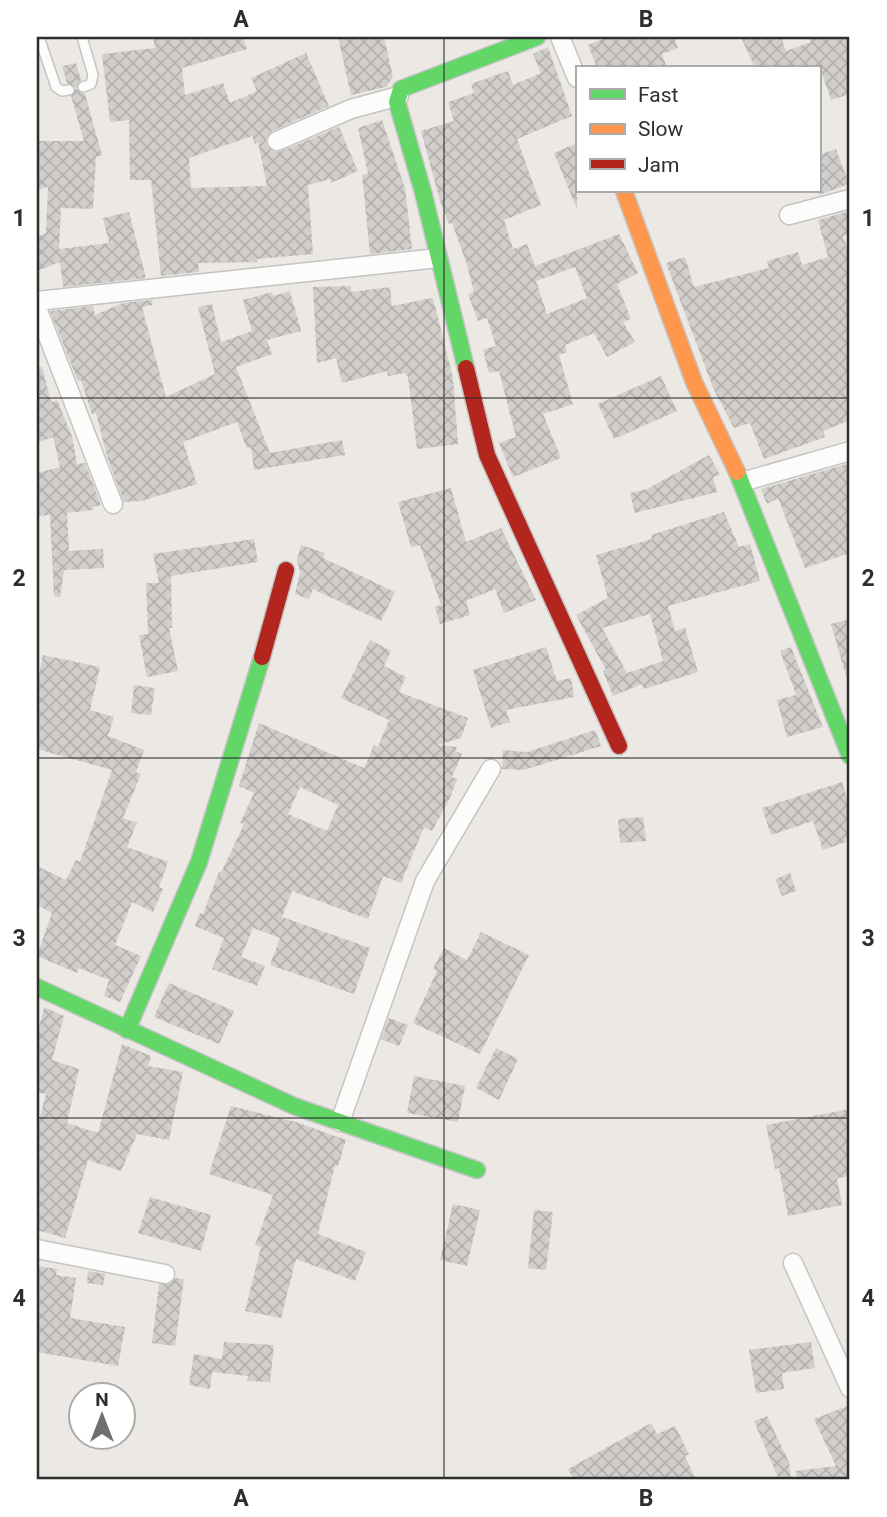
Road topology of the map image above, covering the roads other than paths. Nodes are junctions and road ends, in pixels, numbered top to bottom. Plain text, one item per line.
1 (39, 37) edge
2 (82, 37) edge
3 (537, 37) edge
4 (561, 37) edge
5 (576, 75) edge
6 (83, 87) dead end
7 (69, 90) dead end
8 (399, 96) junction
9 (277, 141) dead end
10 (624, 192) edge
11 (850, 199) edge
12 (789, 215) dead end
13 (438, 258) junction
14 (37, 301) edge
15 (37, 308) edge
16 (850, 451) edge
17 (742, 482) junction
18 (113, 505) dead end
19 (286, 570) dead end
20 (843, 720) edge
21 (619, 746) dead end
22 (850, 756) edge
23 (491, 769) dead end
24 (37, 987) edge
25 (127, 1030) junction
26 (340, 1122) junction
27 (477, 1170) dead end
28 (37, 1249) edge
29 (793, 1263) dead end
30 (165, 1274) dead end
31 (850, 1388) edge

1 - 7 lane
2 - 6 lane
3 - 8 street
4 - 5 street
8 - 9 street
8 - 13 street
10 - 17 street
11 - 12 street
13 - 14 street
13 - 21 street
15 - 18 street
16 - 17 street
17 - 20 street
19 - 25 street
20 - 22 street
23 - 26 street
24 - 25 street
25 - 26 street
26 - 27 street
28 - 30 street
29 - 31 street

